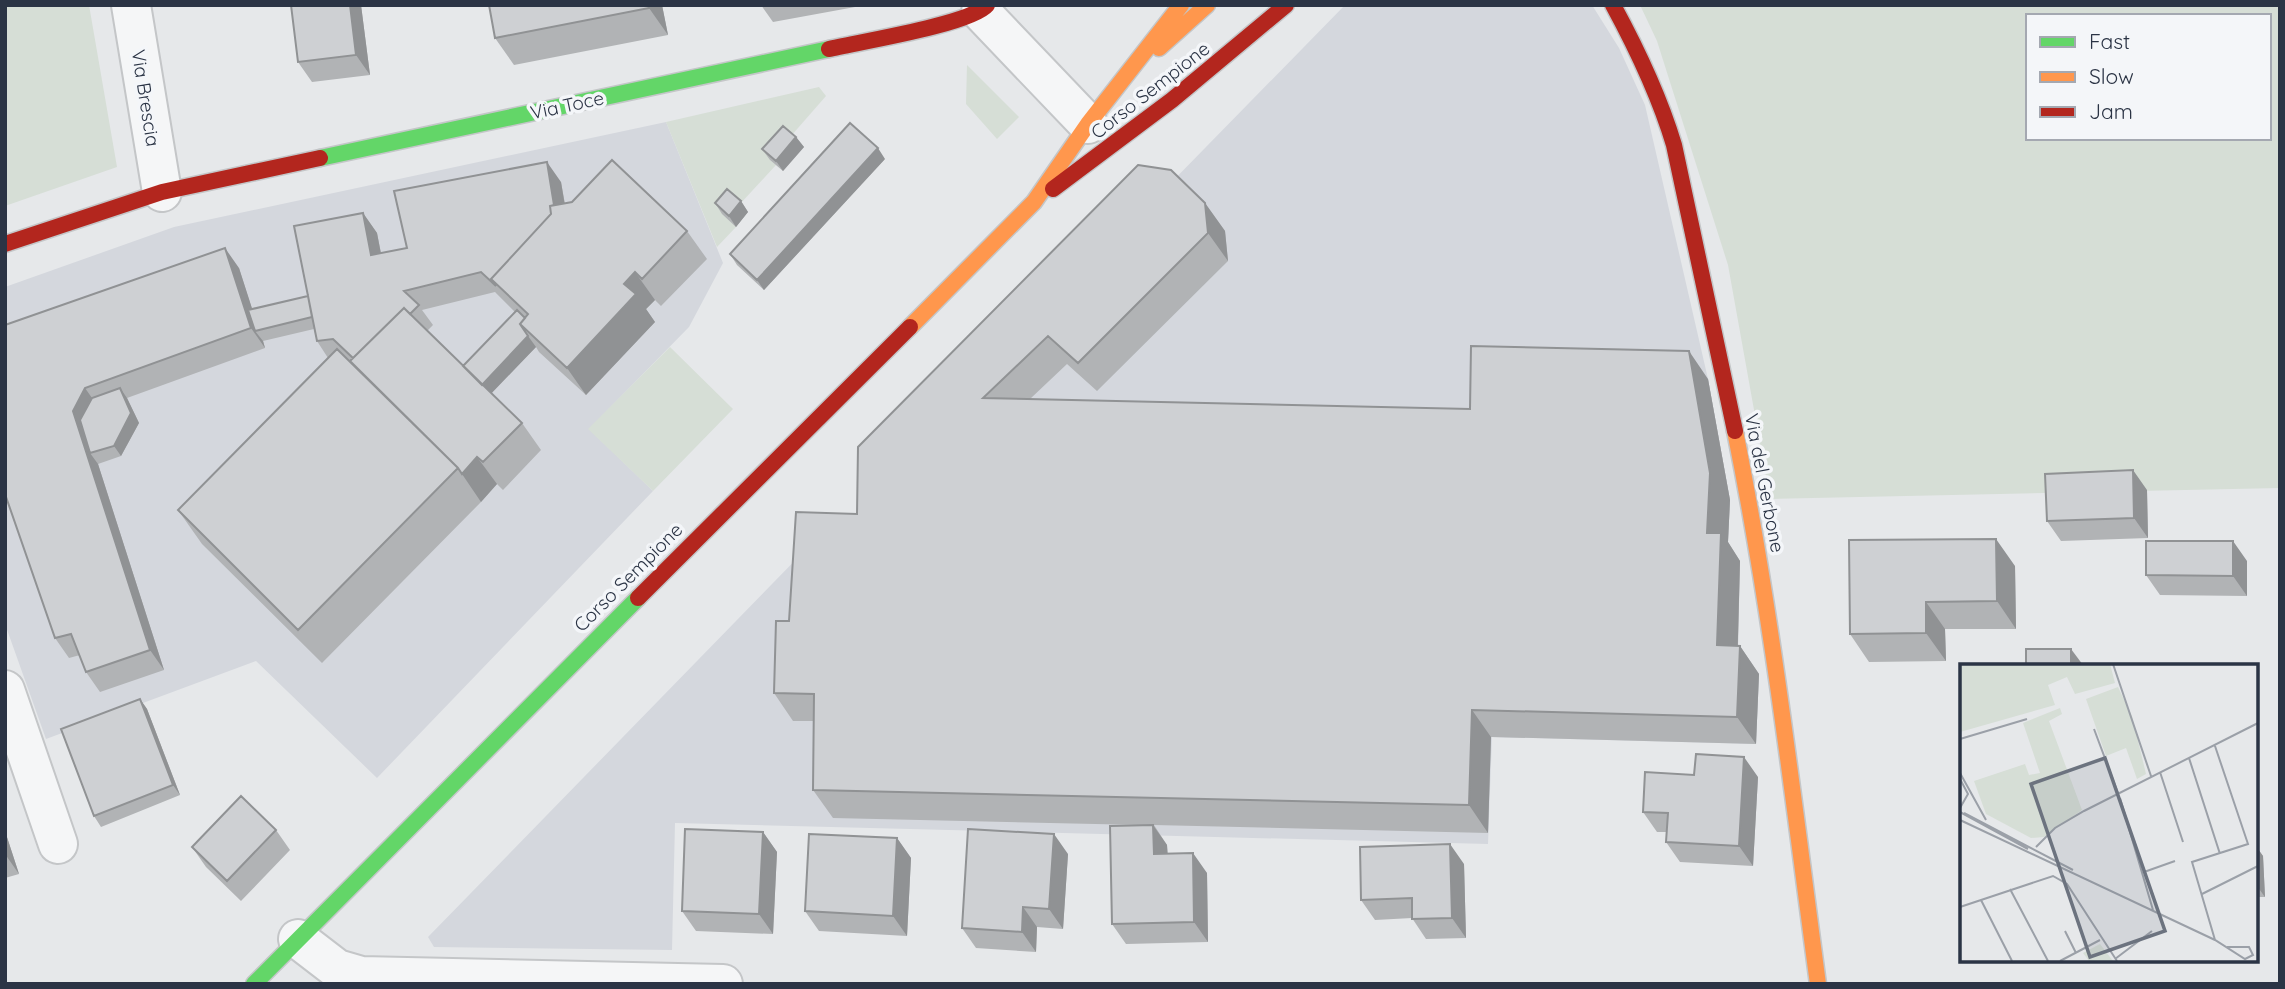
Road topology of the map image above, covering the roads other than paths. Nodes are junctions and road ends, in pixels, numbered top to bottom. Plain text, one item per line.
1 (131, 5) edge
2 (1181, 5) edge
3 (1207, 5) edge
4 (1286, 5) edge
5 (1613, 5) edge
6 (984, 8) edge
7 (1114, 89) junction
8 (1088, 124) junction
9 (162, 191) junction
10 (1034, 202) junction
11 (5, 244) edge
12 (5, 690) edge
13 (58, 844) dead end
14 (298, 939) junction
15 (254, 984) edge
16 (723, 984) edge
17 (1818, 984) edge

1 - 9 street, Via Brescia
2 - 7 street, Corso Sempione
3 - 7 street
4 - 10 street, Corso Sempione
5 - 17 street, Via del Gerbone
6 - 8 street, Via Toce
6 - 9 street, Via Toce
7 - 8 street, Corso Sempione
8 - 10 street, Corso Sempione
9 - 11 street, Via Toce
10 - 14 street, Corso Sempione
12 - 13 street
14 - 15 street, Corso Sempione
14 - 16 street

